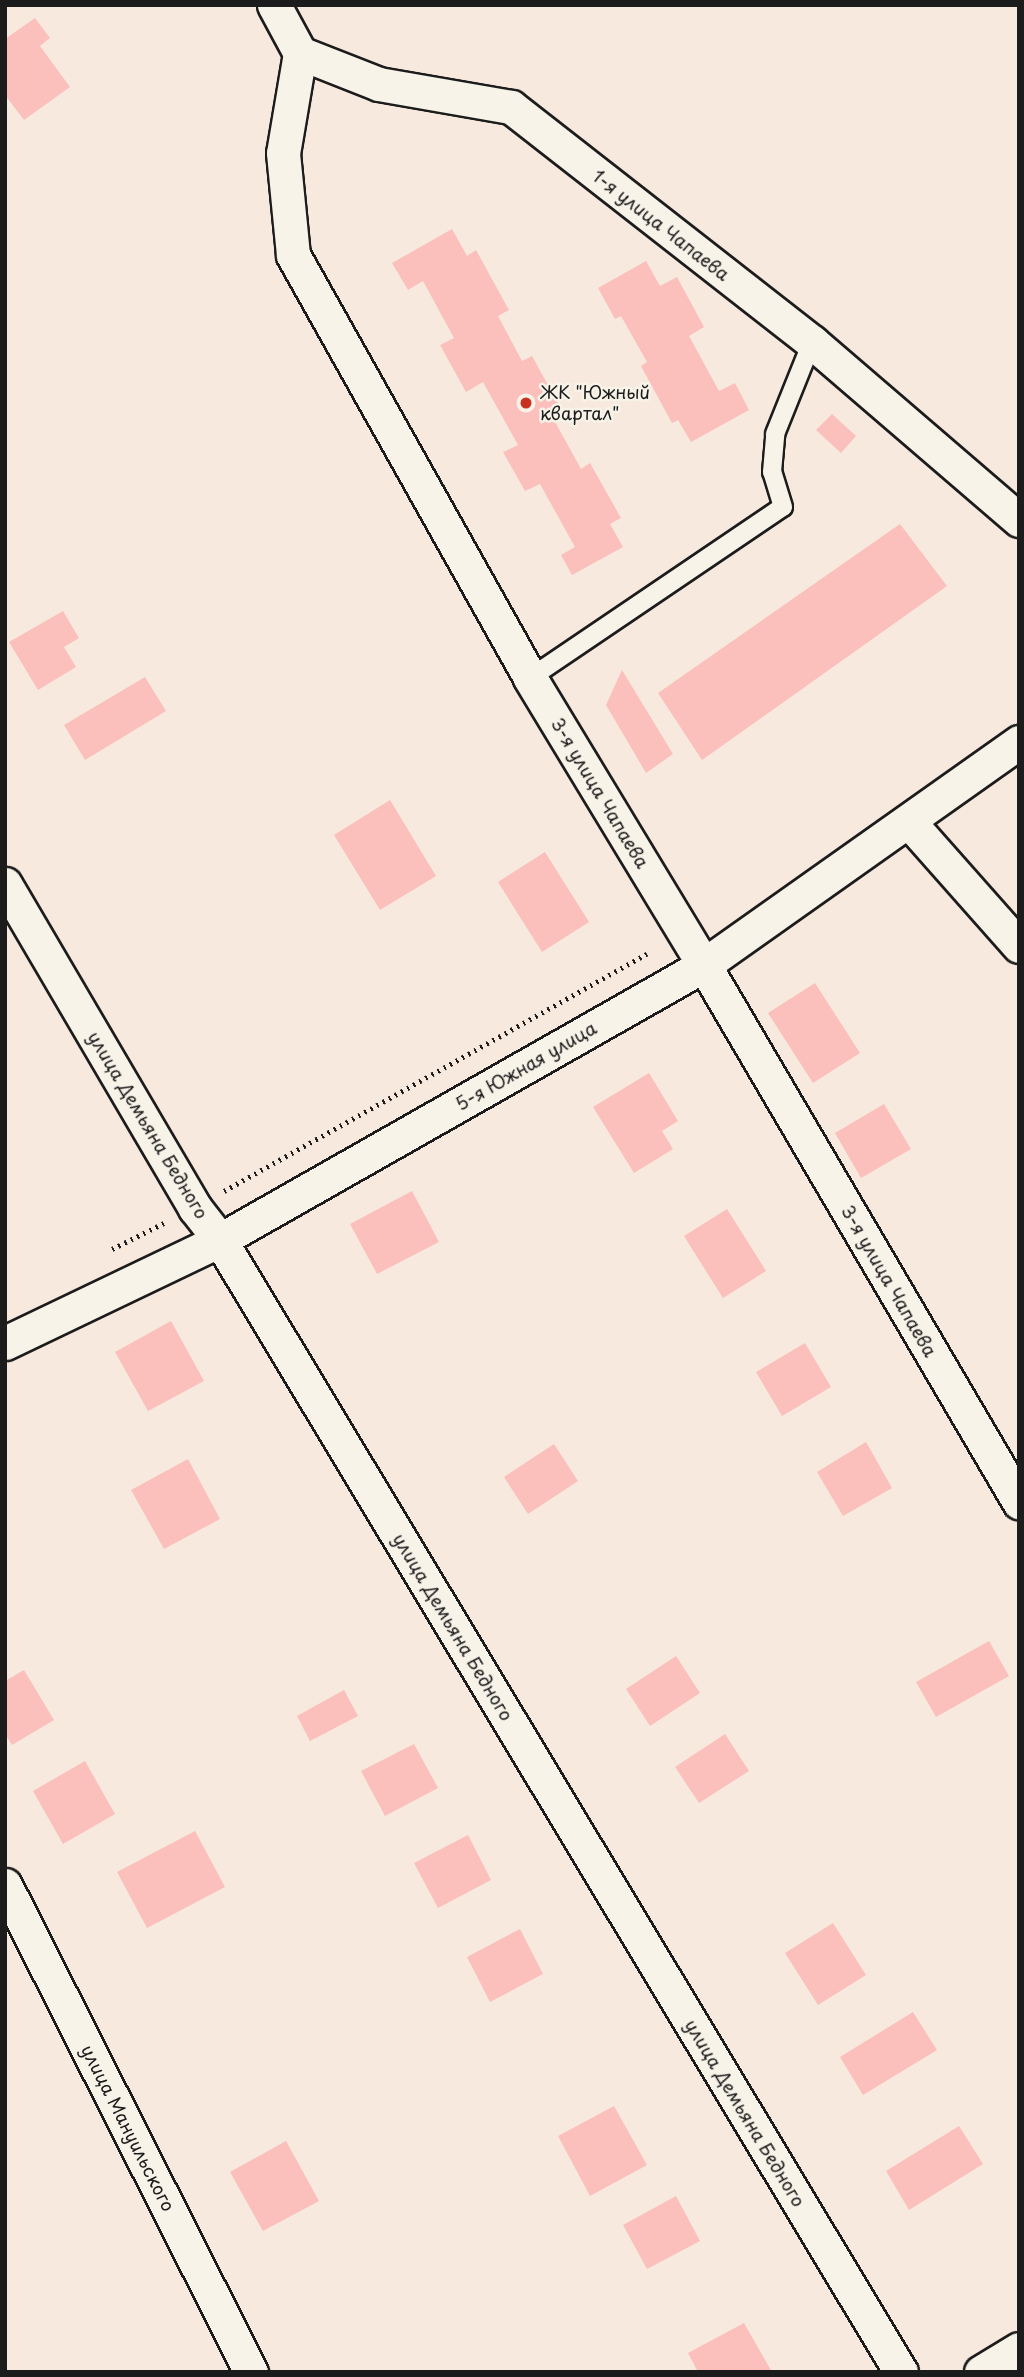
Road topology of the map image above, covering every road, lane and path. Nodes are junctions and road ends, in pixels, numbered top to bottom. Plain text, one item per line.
1 (274, 5) edge
2 (300, 52) junction
3 (812, 342) junction
4 (1019, 520) edge
5 (530, 678) junction
6 (1019, 742) edge
7 (911, 823) junction
8 (5, 884) edge
9 (685, 932) junction
10 (1019, 946) edge
11 (704, 965) junction
12 (195, 1208) junction
13 (220, 1240) junction
14 (100, 1255) dead end
15 (5, 1343) edge
16 (1019, 1502) edge
17 (5, 1885) edge
18 (1019, 2349) edge
19 (251, 2372) edge
20 (901, 2372) edge
21 (981, 2372) edge

1 - 2 street
2 - 3 street, 1-я улица Чапаева
2 - 5 street, 3-я улица Чапаева
3 - 4 street, 1-я улица Чапаева
3 - 5 lane
5 - 9 street, 3-я улица Чапаева
6 - 7 street, 5-я Южная улица
7 - 10 street
7 - 11 street, 5-я Южная улица
8 - 12 street, улица Демьяна Бедного
9 - 11 street, 3-я улица Чапаева
9 - 12 path
11 - 13 street, 5-я Южная улица
11 - 16 street, 3-я улица Чапаева
12 - 13 street, улица Демьяна Бедного
12 - 14 path
13 - 15 street, 5-я Южная улица
13 - 20 street, улица Демьяна Бедного
17 - 19 street, улица Мануильского
18 - 21 street

